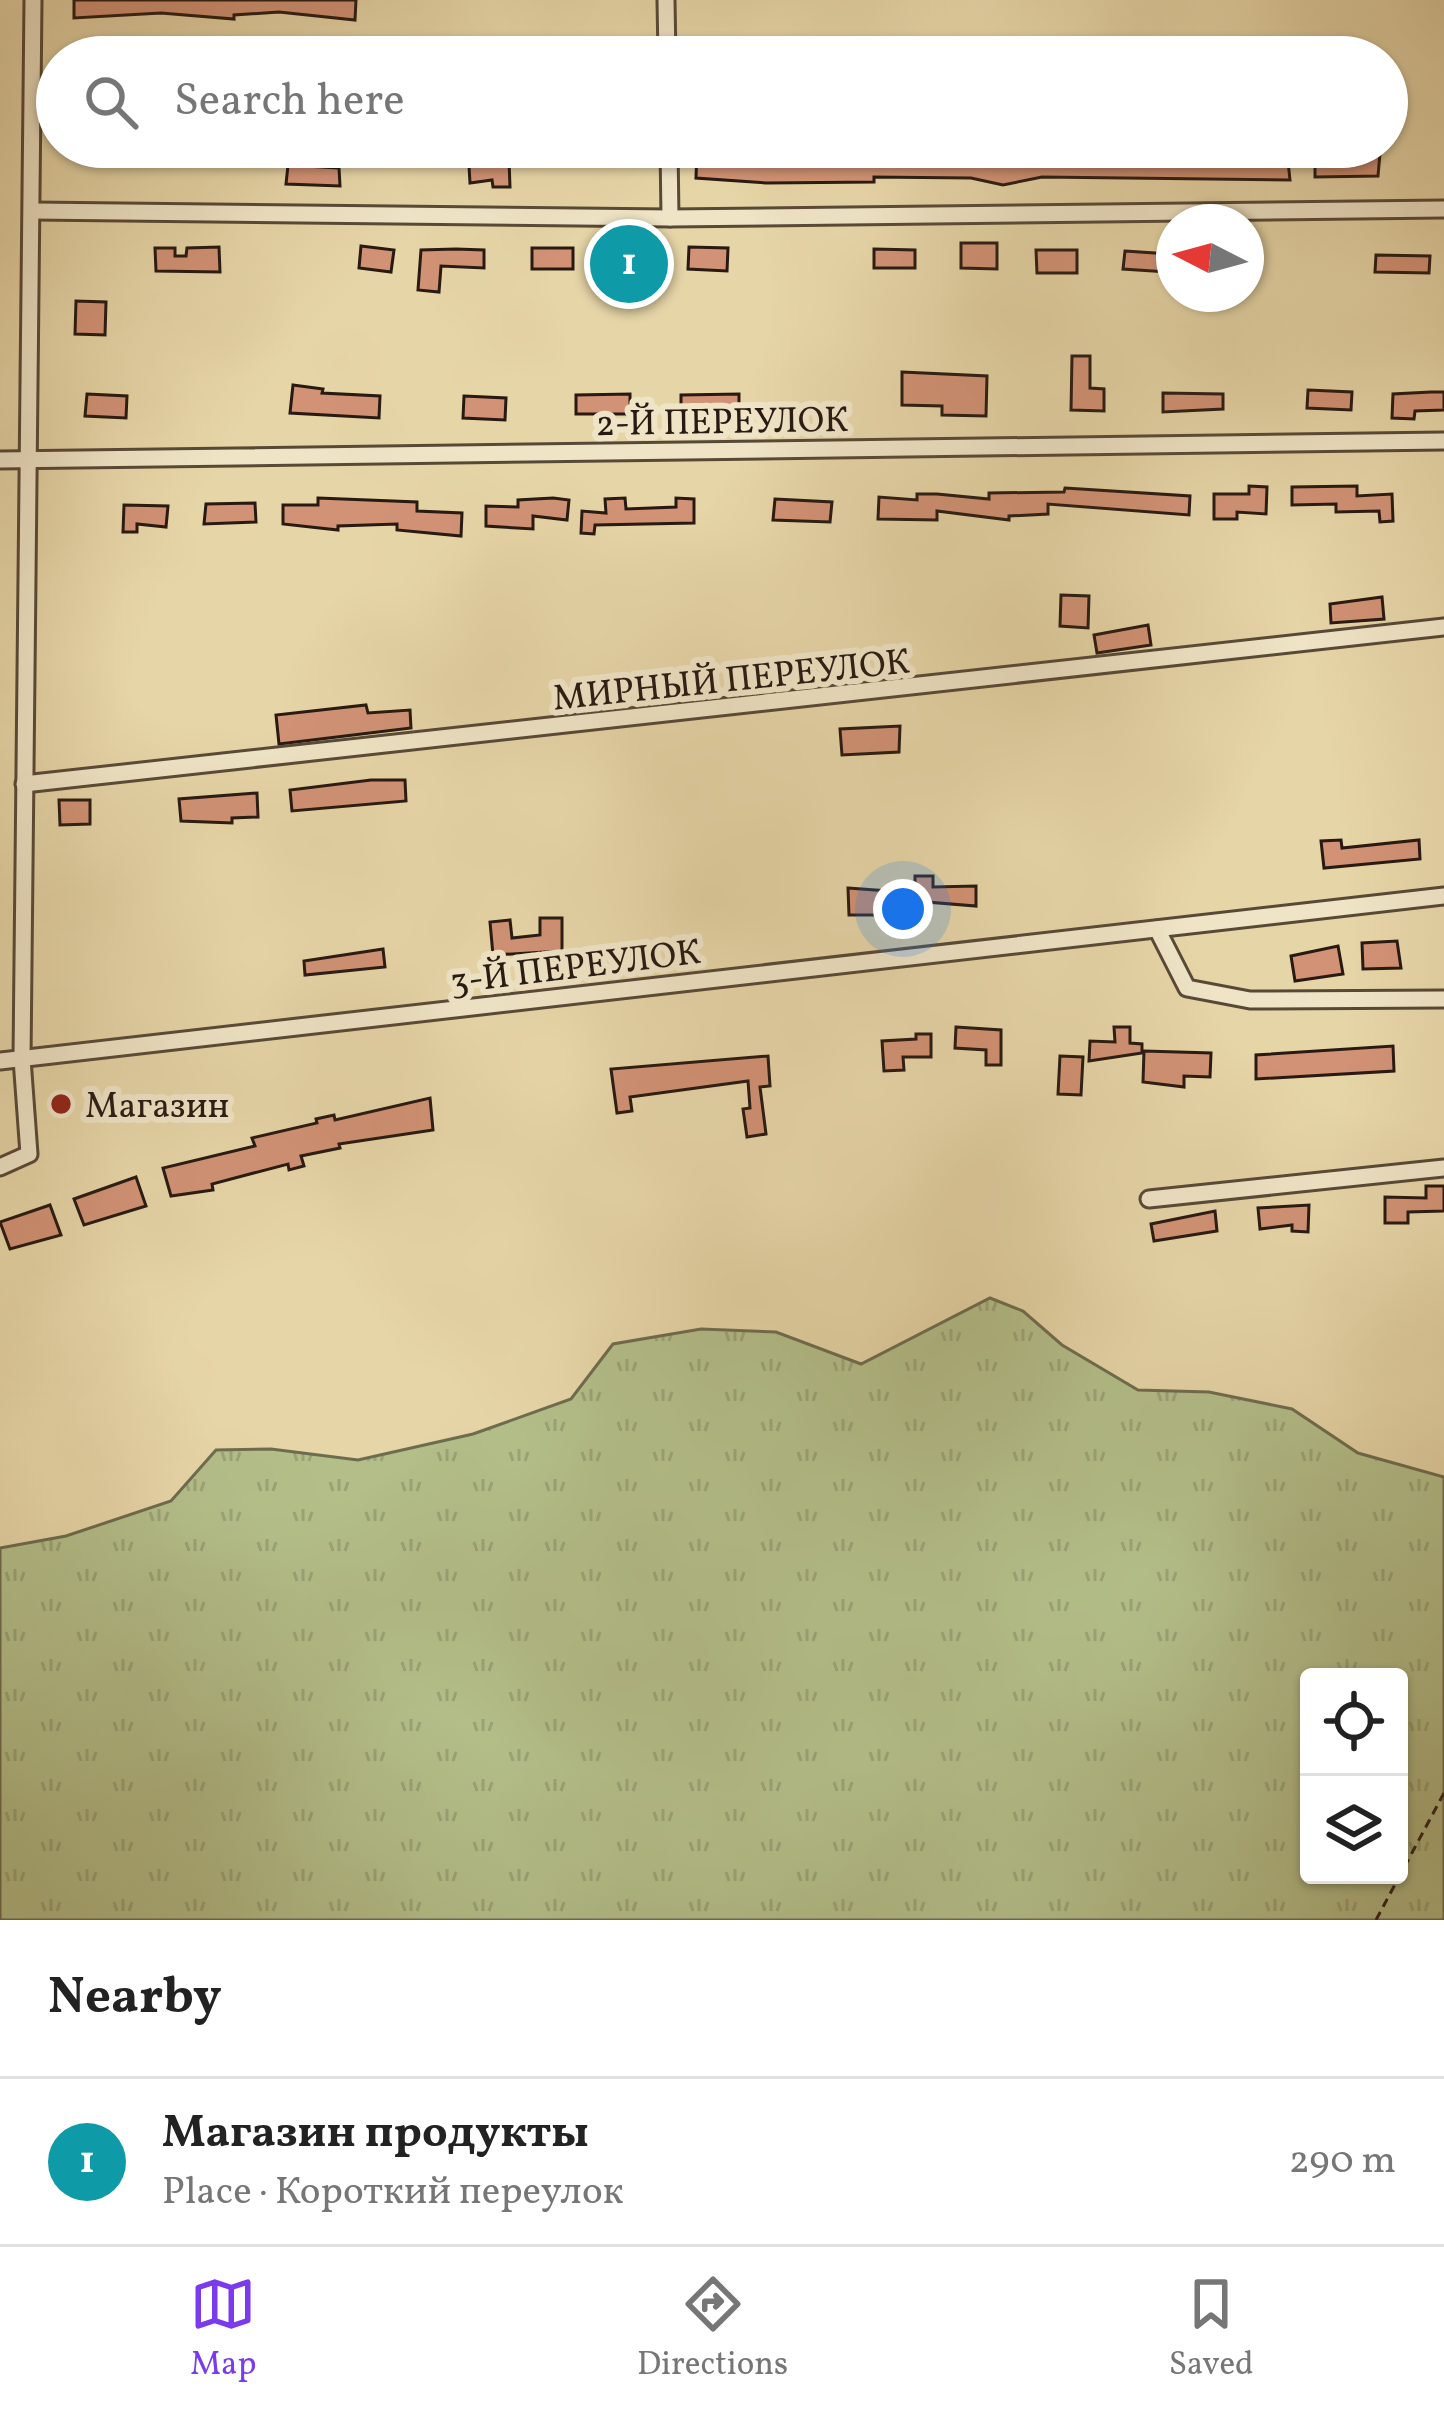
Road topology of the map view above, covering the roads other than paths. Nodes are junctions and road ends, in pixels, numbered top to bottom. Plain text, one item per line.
1 (33, 0) edge
2 (666, 0) edge
3 (667, 36) edge
4 (669, 168) edge
5 (1444, 209) edge
6 (33, 211) junction
7 (670, 218) junction
8 (1444, 441) edge
9 (32, 459) junction
10 (0, 460) edge
11 (1444, 627) edge
12 (24, 784) junction
13 (1444, 896) edge
14 (1157, 928) junction
15 (1444, 999) edge
16 (22, 1059) junction
17 (0, 1061) edge
18 (0, 1167) edge
19 (1444, 1168) edge
20 (1149, 1198) dead end

1 - 6 street
2 - 3 street
4 - 7 street
5 - 7 street
6 - 7 street
6 - 9 street
8 - 9 street, 2-Й ПЕРЕУЛОК
9 - 10 street, 2-Й ПЕРЕУЛОК
9 - 12 street
11 - 12 street, МИРНЫЙ ПЕРЕУЛОК
12 - 16 street
13 - 14 street, 3-Й ПЕРЕУЛОК
14 - 15 street
14 - 16 street, 3-Й ПЕРЕУЛОК
16 - 17 street, 3-Й ПЕРЕУЛОК
16 - 18 street
19 - 20 street

